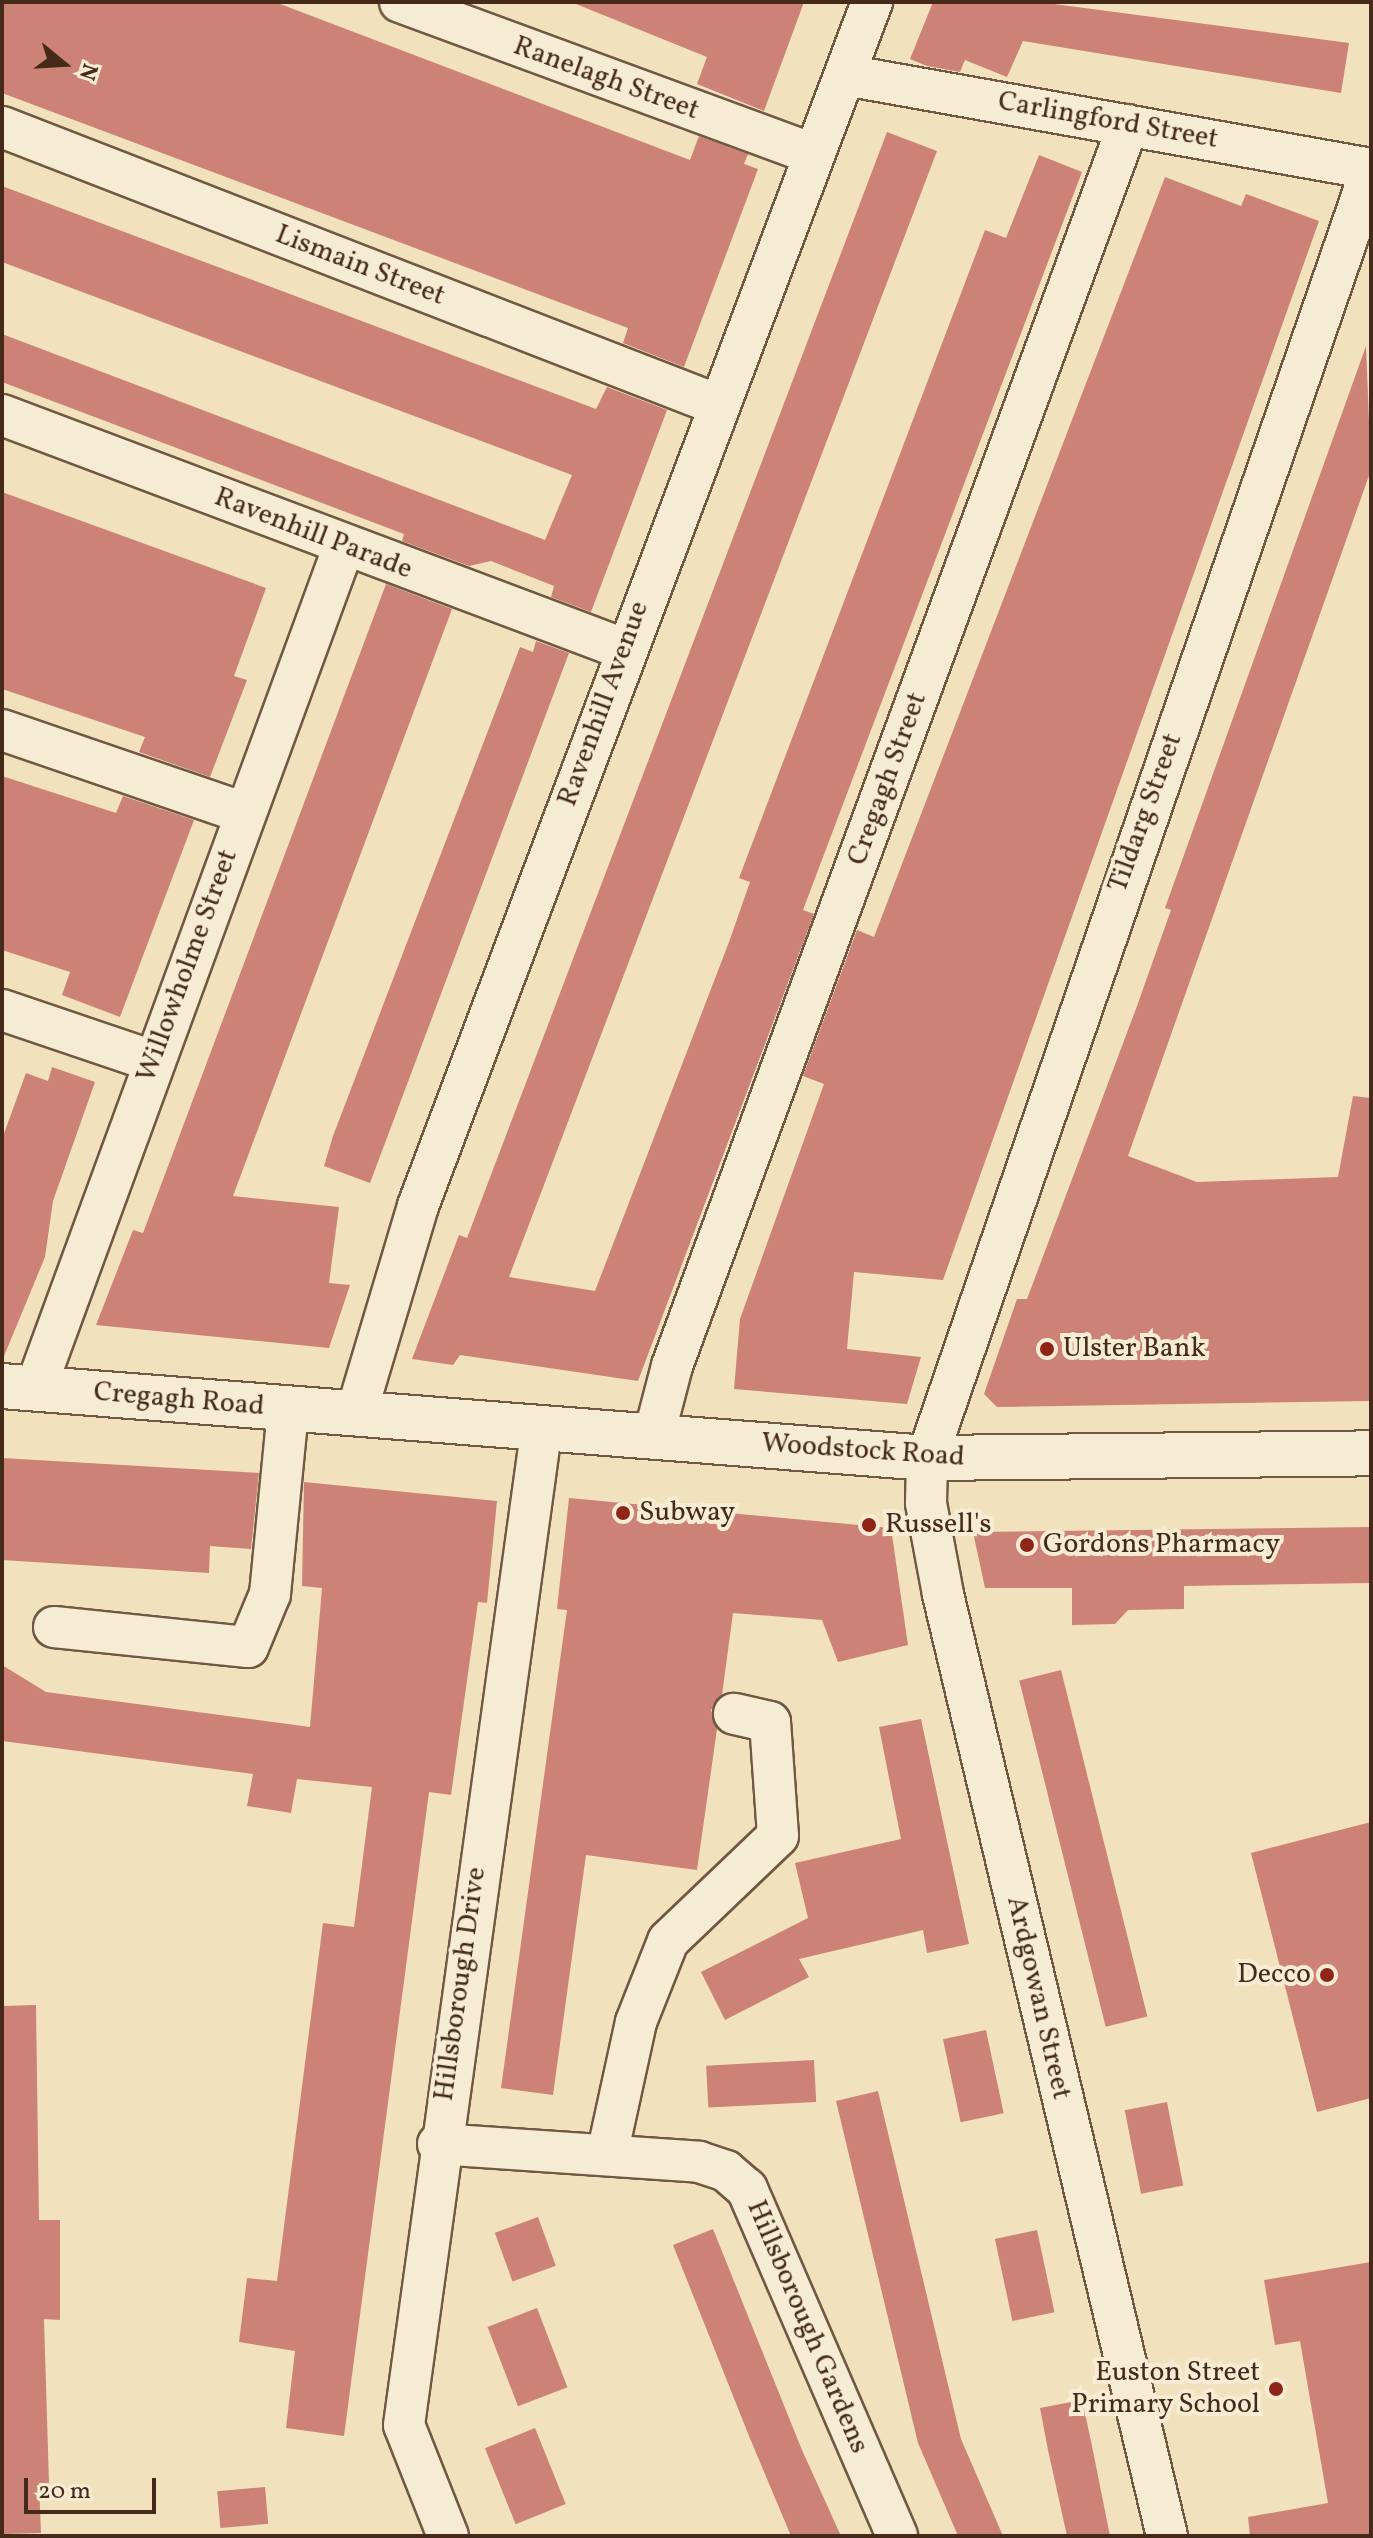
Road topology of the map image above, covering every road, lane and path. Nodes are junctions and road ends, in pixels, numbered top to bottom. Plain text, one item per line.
1 (400, 2) edge
2 (872, 2) edge
3 (845, 75) junction
4 (1128, 125) junction
5 (2, 127) edge
6 (814, 154) junction
7 (1371, 170) edge
8 (718, 405) junction
9 (2, 415) edge
10 (344, 546) junction
11 (624, 649) junction
12 (2, 730) edge
13 (245, 813) junction
14 (2, 1010) edge
15 (153, 1061) junction
16 (19, 1386) edge
17 (288, 1409) junction
18 (356, 1414) junction
19 (542, 1426) junction
20 (654, 1435) junction
21 (1371, 1453) edge
22 (927, 1458) junction
23 (54, 1627) dead end
24 (734, 1714) dead end
25 (438, 2144) junction
26 (607, 2155) junction
27 (448, 2536) edge
28 (897, 2536) edge
29 (1167, 2536) edge

1 - 6 street, Ranelagh Street
2 - 3 street, Ravenhill Avenue
3 - 4 street, Carlingford Street
3 - 6 street, Ravenhill Avenue
4 - 7 street, Carlingford Street
4 - 20 street, Cregagh Street
5 - 8 street, Lismain Street
6 - 8 street, Ravenhill Avenue
7 - 22 street, Tildarg Street
8 - 11 street, Ravenhill Avenue
9 - 10 street, Ravenhill Parade
10 - 11 street, Ravenhill Parade
10 - 13 street, Willowholme Street
11 - 18 street, Ravenhill Avenue
12 - 13 street
13 - 15 street, Willowholme Street
14 - 15 street
15 - 16 street, Willowholme Street
16 - 17 street, Cregagh Road
17 - 18 street, Cregagh Road
17 - 23 street
18 - 19 street, Woodstock Road
19 - 20 street, Woodstock Road
19 - 25 street, Hillsborough Drive
20 - 22 street, Woodstock Road
21 - 22 street, Woodstock Road
22 - 29 street, Ardgowan Street
24 - 26 street
25 - 26 street, Hillsborough Gardens
25 - 27 street, Hillsborough Drive
26 - 28 street, Hillsborough Gardens

